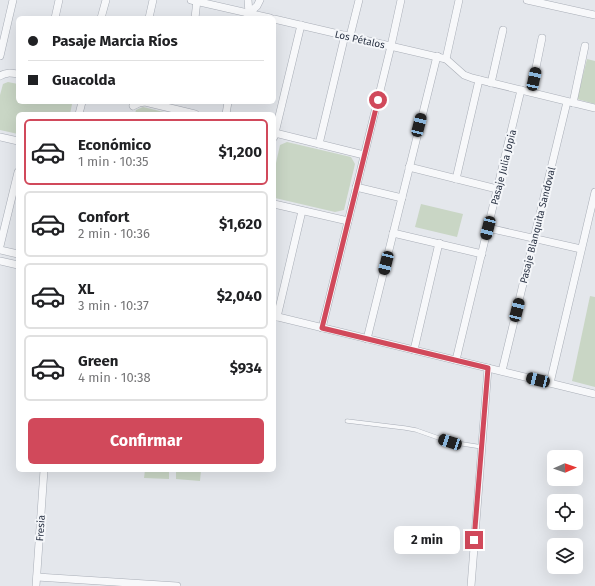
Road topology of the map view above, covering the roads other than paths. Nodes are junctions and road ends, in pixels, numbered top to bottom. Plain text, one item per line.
1 (12, 0) edge
2 (59, 0) edge
3 (106, 0) edge
4 (153, 0) edge
5 (195, 0) edge
6 (248, 0) edge
7 (260, 0) edge
8 (359, 0) edge
9 (401, 0) edge
10 (459, 0) edge
11 (527, 0) edge
12 (544, 2) edge
13 (595, 15) edge
14 (55, 16) edge
15 (102, 16) edge
16 (149, 16) edge
17 (195, 16) edge
18 (248, 16) edge
19 (276, 19) edge
20 (301, 25) junction
21 (503, 30) dead end
22 (348, 36) junction
23 (542, 38) dead end
24 (391, 46) junction
25 (585, 46) dead end
26 (0, 56) edge
27 (437, 56) junction
28 (446, 59) junction
29 (16, 74) edge
30 (0, 76) edge
31 (479, 80) junction
32 (491, 83) junction
33 (521, 90) junction
34 (531, 92) junction
35 (570, 102) junction
36 (174, 105) edge
37 (595, 108) edge
38 (190, 112) edge
39 (276, 127) edge
40 (276, 135) edge
41 (0, 137) edge
42 (16, 141) edge
43 (318, 144) junction
44 (364, 155) junction
45 (409, 167) junction
46 (456, 178) junction
47 (16, 180) edge
48 (356, 188) junction
49 (497, 189) junction
50 (595, 192) edge
51 (402, 198) junction
52 (276, 204) edge
53 (302, 211) junction
54 (348, 221) junction
55 (488, 228) junction
56 (393, 233) junction
57 (534, 238) junction
58 (439, 243) junction
59 (0, 246) edge
60 (581, 249) junction
61 (0, 250) edge
62 (16, 254) edge
63 (482, 254) junction
64 (0, 261) edge
65 (16, 265) edge
66 (276, 312) edge
67 (276, 316) edge
68 (322, 328) junction
69 (367, 339) junction
70 (414, 350) junction
71 (456, 360) junction
72 (488, 368) junction
73 (502, 371) junction
74 (550, 383) junction
75 (595, 394) edge
76 (347, 420) dead end
77 (482, 448) junction
78 (44, 472) edge
79 (37, 577) junction
80 (36, 586) edge
81 (177, 586) edge
82 (471, 586) edge

1 - 26 street
2 - 14 street
3 - 15 street
4 - 16 street
5 - 17 street
5 - 18 street
6 - 18 street
7 - 18 street
8 - 22 street
9 - 24 street
10 - 28 street
11 - 12 street
12 - 13 street
19 - 20 street, Los Pétalos
20 - 22 street, Los Pétalos
20 - 39 street
21 - 32 street
22 - 24 street, Los Pétalos
22 - 43 street
23 - 34 street
24 - 27 street, Los Pétalos
24 - 44 street
25 - 35 street, Pasaje Blanquita Sandoval
27 - 28 street, Los Pétalos
27 - 45 street
28 - 31 street
29 - 30 street
31 - 32 street
31 - 46 street
32 - 33 street
33 - 34 street
33 - 49 street, Pasaje Julia Jopia
34 - 35 street
35 - 37 street
35 - 57 street, Pasaje Blanquita Sandoval
36 - 38 street
40 - 43 street
41 - 42 street
43 - 44 street
44 - 48 street
45 - 46 street
45 - 51 street
46 - 49 street
47 - 59 street
48 - 51 street
48 - 54 street
49 - 55 street, Pasaje Julia Jopia
50 - 60 street
51 - 56 street
52 - 53 street
53 - 54 street
53 - 66 street
54 - 68 street
55 - 57 street
55 - 63 street, Pasaje Julia Jopia
56 - 58 street
56 - 69 street
57 - 60 street
57 - 73 street, Pasaje Blanquita Sandoval
58 - 63 street
58 - 70 street
60 - 74 street
61 - 62 street
63 - 71 street, Pasaje Julia Jopia
64 - 65 street
67 - 68 street
68 - 69 street
69 - 70 street
70 - 71 street
71 - 72 street
72 - 73 street
72 - 77 street
73 - 74 street
74 - 75 street
76 - 77 lane
77 - 82 street
78 - 79 street, Fresia
79 - 80 street, Fresia
79 - 81 street

